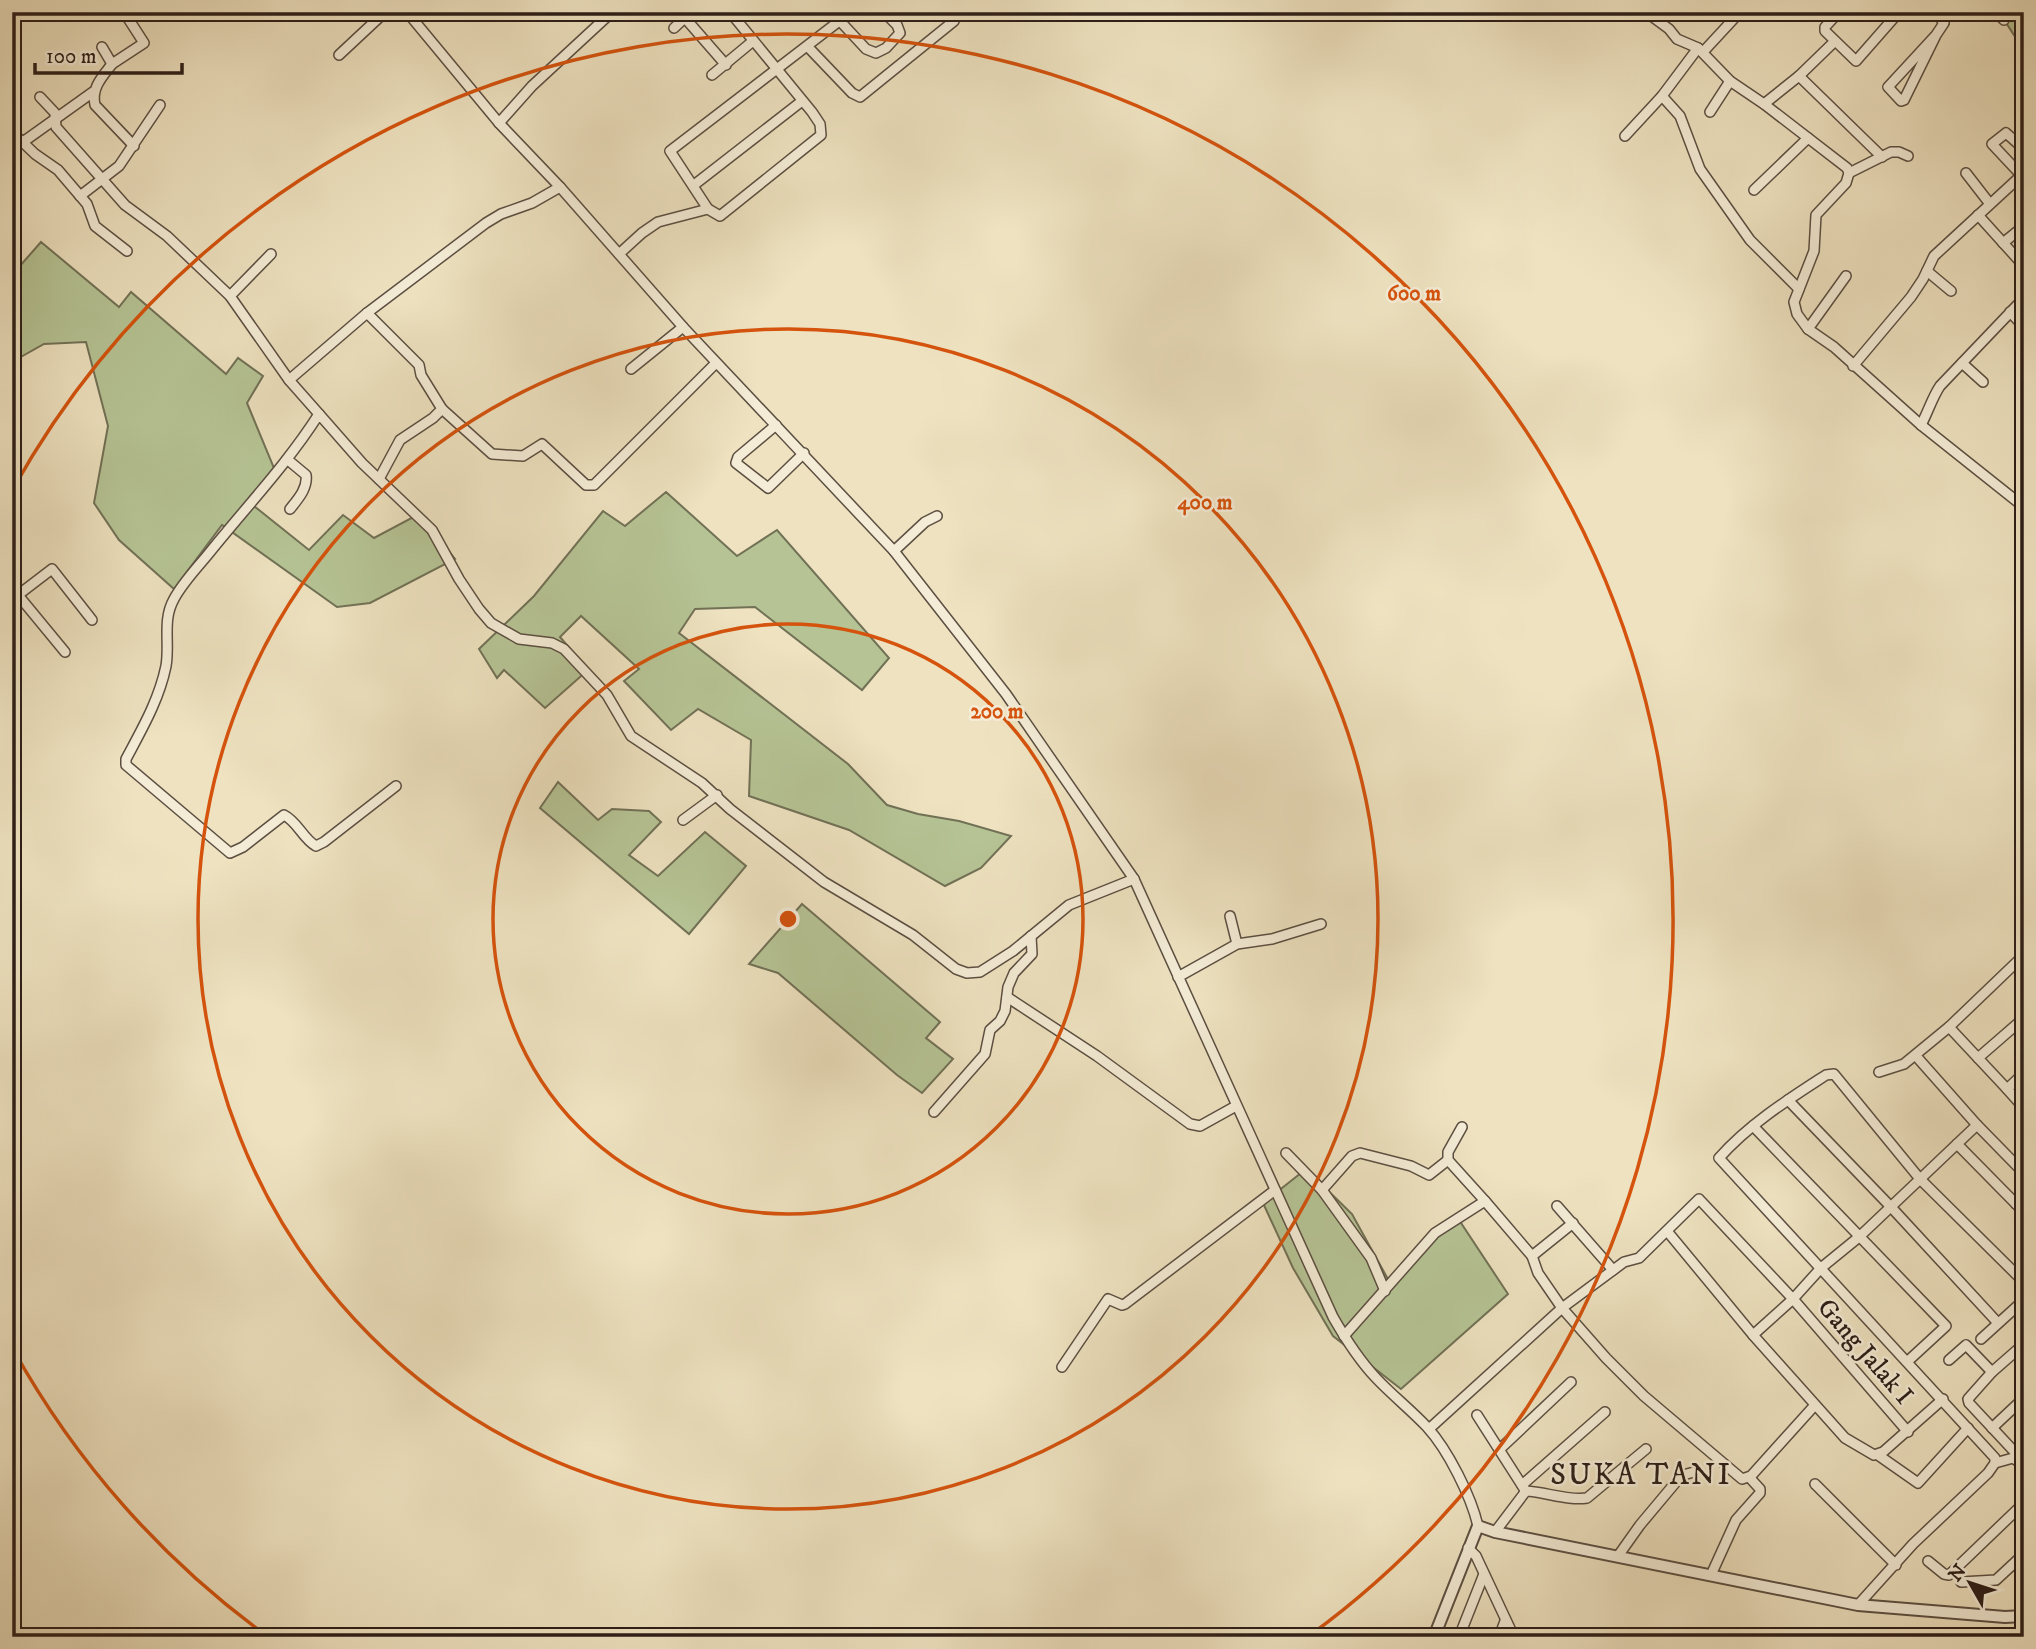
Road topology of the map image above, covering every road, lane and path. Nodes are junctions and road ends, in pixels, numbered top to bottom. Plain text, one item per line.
1 (124, 12) edge
2 (385, 12) edge
3 (407, 12) edge
4 (612, 12) edge
5 (730, 12) edge
6 (851, 12) edge
7 (884, 12) edge
8 (946, 12) edge
9 (1646, 12) edge
10 (1740, 12) edge
11 (1839, 12) edge
12 (1899, 12) edge
13 (1936, 12) edge
14 (1996, 12) edge
15 (688, 15) edge
16 (2004, 20) dead end
17 (841, 21) junction
18 (674, 28) dead end
19 (1936, 35) junction
20 (753, 41) junction
21 (1835, 42) junction
22 (102, 47) dead end
23 (808, 47) junction
24 (1700, 50) junction
25 (339, 55) dead end
26 (112, 65) junction
27 (726, 65) junction
28 (777, 70) junction
29 (712, 75) dead end
30 (1799, 76) junction
31 (1730, 81) junction
32 (93, 92) junction
33 (1662, 96) junction
34 (40, 97) dead end
35 (802, 101) junction
36 (1765, 104) junction
37 (160, 105) dead end
38 (1710, 112) dead end
39 (55, 119) junction
40 (499, 123) junction
41 (12, 132) edge
42 (1626, 136) dead end
43 (1808, 138) junction
44 (23, 142) junction
45 (134, 146) junction
46 (2024, 149) edge
47 (1908, 156) dead end
48 (1882, 157) junction
49 (1849, 173) junction
50 (1966, 173) dead end
51 (2022, 174) edge
52 (102, 180) junction
53 (694, 185) junction
54 (560, 187) junction
55 (1754, 190) dead end
56 (80, 196) junction
57 (1990, 204) junction
58 (708, 209) junction
59 (1978, 215) junction
60 (2024, 226) edge
61 (2003, 243) junction
62 (127, 251) dead end
63 (271, 254) dead end
64 (620, 254) junction
65 (2024, 266) edge
66 (1927, 271) junction
67 (1846, 276) dead end
68 (1799, 289) junction
69 (1951, 291) dead end
70 (230, 296) junction
71 (2024, 298) edge
72 (2010, 312) junction
73 (367, 313) junction
74 (683, 327) junction
75 (2024, 327) edge
76 (1808, 329) junction
77 (716, 363) junction
78 (1962, 363) junction
79 (1853, 366) junction
80 (631, 369) dead end
81 (289, 380) junction
82 (1983, 382) dead end
83 (442, 409) junction
84 (319, 414) junction
85 (776, 425) junction
86 (1921, 425) junction
87 (804, 453) junction
88 (288, 460) junction
89 (379, 479) junction
90 (2024, 506) edge
91 (290, 509) dead end
92 (937, 516) dead end
93 (894, 551) junction
94 (14, 598) edge
95 (92, 620) dead end
96 (65, 652) dead end
97 (396, 786) dead end
98 (717, 795) junction
99 (683, 820) dead end
100 (1134, 879) junction
101 (1230, 916) dead end
102 (1321, 924) dead end
103 (1031, 936) junction
104 (1237, 944) junction
105 (2023, 956) edge
106 (1178, 977) junction
107 (1007, 997) junction
108 (2024, 1018) edge
109 (1949, 1027) junction
110 (1916, 1056) junction
111 (1978, 1058) junction
112 (1879, 1073) dead end
113 (2024, 1073) edge
114 (2007, 1088) junction
115 (1788, 1100) junction
116 (1237, 1106) junction
117 (2024, 1108) edge
118 (934, 1112) dead end
119 (1977, 1125) junction
120 (1752, 1126) junction
121 (1462, 1127) dead end
122 (1957, 1143) junction
123 (1286, 1153) dead end
124 (1448, 1160) junction
125 (2024, 1172) edge
126 (1920, 1179) junction
127 (1275, 1190) junction
128 (1322, 1190) junction
129 (2024, 1191) edge
130 (1485, 1201) junction
131 (2016, 1203) junction
132 (1556, 1206) dead end
133 (1891, 1206) junction
134 (2024, 1212) edge
135 (1573, 1223) junction
136 (1667, 1231) junction
137 (1859, 1237) junction
138 (1532, 1256) junction
139 (1821, 1268) junction
140 (1613, 1270) junction
141 (2024, 1282) edge
142 (1385, 1291) junction
143 (1793, 1299) junction
144 (2024, 1300) edge
145 (1562, 1308) junction
146 (1998, 1323) junction
147 (1753, 1335) junction
148 (1344, 1336) junction
149 (1981, 1339) dead end
150 (2024, 1344) edge
151 (1950, 1360) dead end
152 (1908, 1361) junction
153 (1062, 1367) dead end
154 (1992, 1372) junction
155 (1571, 1382) dead end
156 (2024, 1398) edge
157 (1943, 1399) junction
158 (1815, 1405) junction
159 (1605, 1412) dead end
160 (1477, 1415) dead end
161 (1968, 1428) junction
162 (1992, 1428) junction
163 (1429, 1429) junction
164 (1908, 1432) junction
165 (1500, 1449) junction
166 (1646, 1449) dead end
167 (1878, 1455) junction
168 (1995, 1463) junction
169 (2024, 1465) edge
170 (1694, 1472) dead end
171 (1749, 1477) junction
172 (1815, 1484) dead end
173 (1524, 1488) junction
174 (2024, 1503) edge
175 (1478, 1526) junction
176 (1495, 1532) junction
177 (1472, 1552) junction
178 (2024, 1554) edge
179 (1618, 1556) junction
180 (1928, 1560) dead end
181 (1896, 1565) junction
182 (1483, 1570) junction
183 (1711, 1575) junction
184 (1961, 1581) dead end
185 (1858, 1605) junction
186 (2024, 1616) edge
187 (1505, 1621) junction
188 (1434, 1637) edge
189 (1459, 1637) edge
190 (1499, 1637) edge
191 (1514, 1637) edge

1 - 26 street
2 - 25 street
3 - 40 street
4 - 40 street
5 - 20 street
6 - 17 street
7 - 17 street
8 - 23 street
9 - 24 street
10 - 24 street
11 - 21 street
12 - 21 street
13 - 19 street
14 - 16 street
15 - 18 street
15 - 27 street
17 - 23 street
19 - 19 street
20 - 27 street
20 - 28 street
21 - 30 street
22 - 26 street
23 - 28 street
24 - 31 street
24 - 33 street
26 - 32 street
27 - 29 street
28 - 35 street
28 - 53 street
30 - 36 street
30 - 48 street
31 - 36 street
31 - 38 street
32 - 39 street
32 - 45 street
33 - 42 street
33 - 68 street
34 - 39 street
35 - 53 street
35 - 58 street
36 - 43 street
37 - 45 street
39 - 44 street
39 - 52 street
40 - 54 street
41 - 44 street
43 - 49 street
43 - 55 street
44 - 56 street
45 - 52 street
46 - 51 street
47 - 48 street
48 - 49 street
49 - 68 street
50 - 57 street
51 - 57 street
52 - 56 street
52 - 70 street
53 - 58 street
54 - 64 street
54 - 73 street
56 - 62 street
57 - 59 street
58 - 64 street
59 - 61 street
59 - 66 street
60 - 61 street
61 - 65 street
63 - 70 street
64 - 74 street
66 - 69 street
66 - 79 street
67 - 76 street
68 - 76 street
70 - 81 street
71 - 72 street
72 - 75 street
72 - 78 street
73 - 81 street
73 - 83 street
74 - 77 street
74 - 80 street
76 - 79 street
77 - 83 street
77 - 85 street
78 - 82 street
78 - 86 street
79 - 86 street
81 - 84 street
83 - 89 street
84 - 88 street
84 - 89 street
85 - 87 street
85 - 87 street
86 - 90 street
87 - 93 street
88 - 91 street
88 - 97 street
89 - 98 street
92 - 93 street
93 - 100 street
94 - 95 street
94 - 96 street
98 - 99 street
98 - 103 street
100 - 103 street
100 - 106 street
101 - 104 street
102 - 104 street
103 - 107 street
104 - 106 street
105 - 109 street
106 - 116 street
107 - 116 street
107 - 118 street
108 - 111 street
109 - 110 street
109 - 111 street
110 - 112 street
110 - 119 street
111 - 114 street
113 - 114 street
114 - 117 street
115 - 120 street
115 - 126 street
115 - 133 street
116 - 127 street
119 - 122 street
119 - 125 street
120 - 137 street
120 - 139 street
121 - 124 street
122 - 126 street
122 - 131 street
123 - 128 street
124 - 128 street
124 - 130 street
126 - 133 street
126 - 141 street
127 - 148 street
127 - 153 street
128 - 142 street
129 - 131 street
130 - 138 street
130 - 142 street
131 - 134 street
132 - 135 street
133 - 137 street
133 - 146 street
135 - 138 street
135 - 140 street
136 - 140 street
136 - 143 street, Gang Jalak I
136 - 147 street
137 - 139 street
137 - 152 street
138 - 145 street
139 - 143 street
139 - 152 street
140 - 145 street
142 - 148 street
143 - 147 street
143 - 164 street, Gang Jalak I
144 - 146 street
145 - 163 street
145 - 171 street
146 - 149 street
147 - 158 street
148 - 163 street
150 - 154 street
151 - 154 street
152 - 157 street
154 - 162 street
155 - 165 street
156 - 162 street
157 - 161 street
157 - 164 street, Gang Jalak I
158 - 167 street
158 - 171 street
159 - 173 street
160 - 165 street
161 - 167 street
161 - 168 street
162 - 169 street
163 - 175 street
164 - 167 street, Gang Jalak I
165 - 173 street
166 - 173 street
168 - 169 street
168 - 181 street
170 - 179 street
171 - 183 street
172 - 181 street
173 - 176 street
174 - 180 street
175 - 176 street
175 - 177 street
176 - 179 street
177 - 182 street
177 - 188 street
178 - 184 street
179 - 183 street
181 - 185 street
182 - 187 street
182 - 189 street
183 - 185 street
185 - 186 street
187 - 190 street
187 - 191 street

